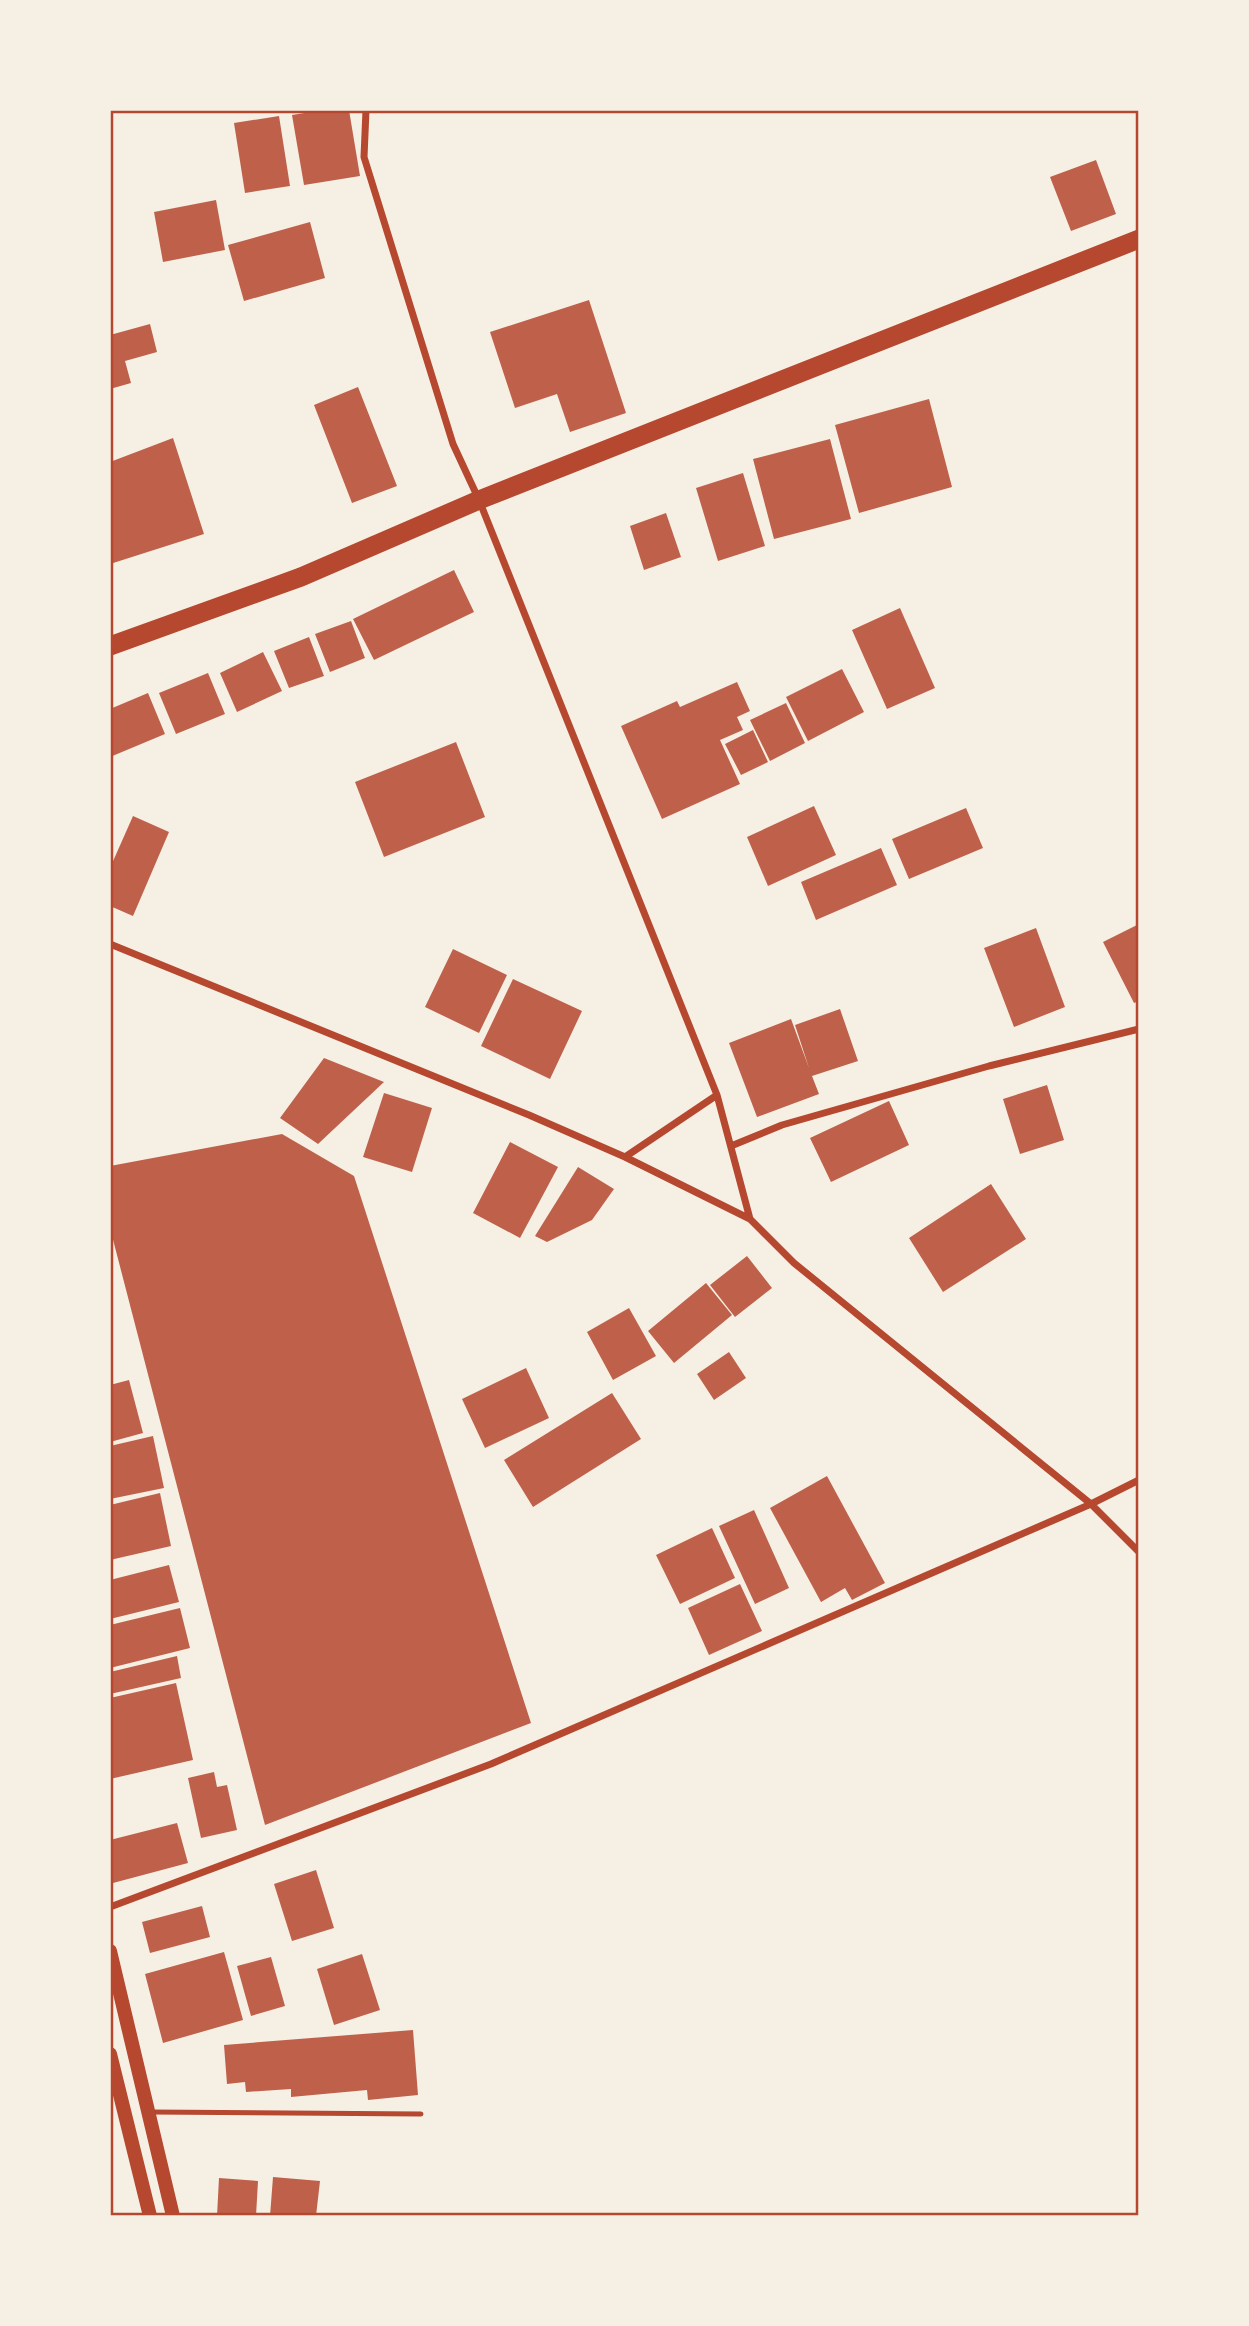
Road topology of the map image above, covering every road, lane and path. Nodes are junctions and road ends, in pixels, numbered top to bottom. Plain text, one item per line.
1 (366, 110) edge
2 (1139, 239) edge
3 (479, 500) junction
4 (110, 646) edge
5 (110, 944) edge
6 (1139, 1029) edge
7 (717, 1096) junction
8 (732, 1146) junction
9 (625, 1157) junction
10 (750, 1219) junction
11 (1139, 1480) edge
12 (1091, 1504) junction
13 (1139, 1552) edge
14 (110, 1908) edge
15 (110, 1951) edge
16 (110, 2054) edge
17 (148, 2112) junction
18 (421, 2114) dead end
19 (150, 2216) edge
20 (173, 2216) edge

1 - 3 street
2 - 3 highway
3 - 4 highway
3 - 7 street
5 - 9 street
6 - 8 street
7 - 8 street
7 - 9 street
8 - 10 street
9 - 10 street
10 - 12 street
11 - 12 street
12 - 13 street
12 - 14 street
15 - 17 main road
16 - 19 main road
17 - 18 lane
17 - 20 main road

